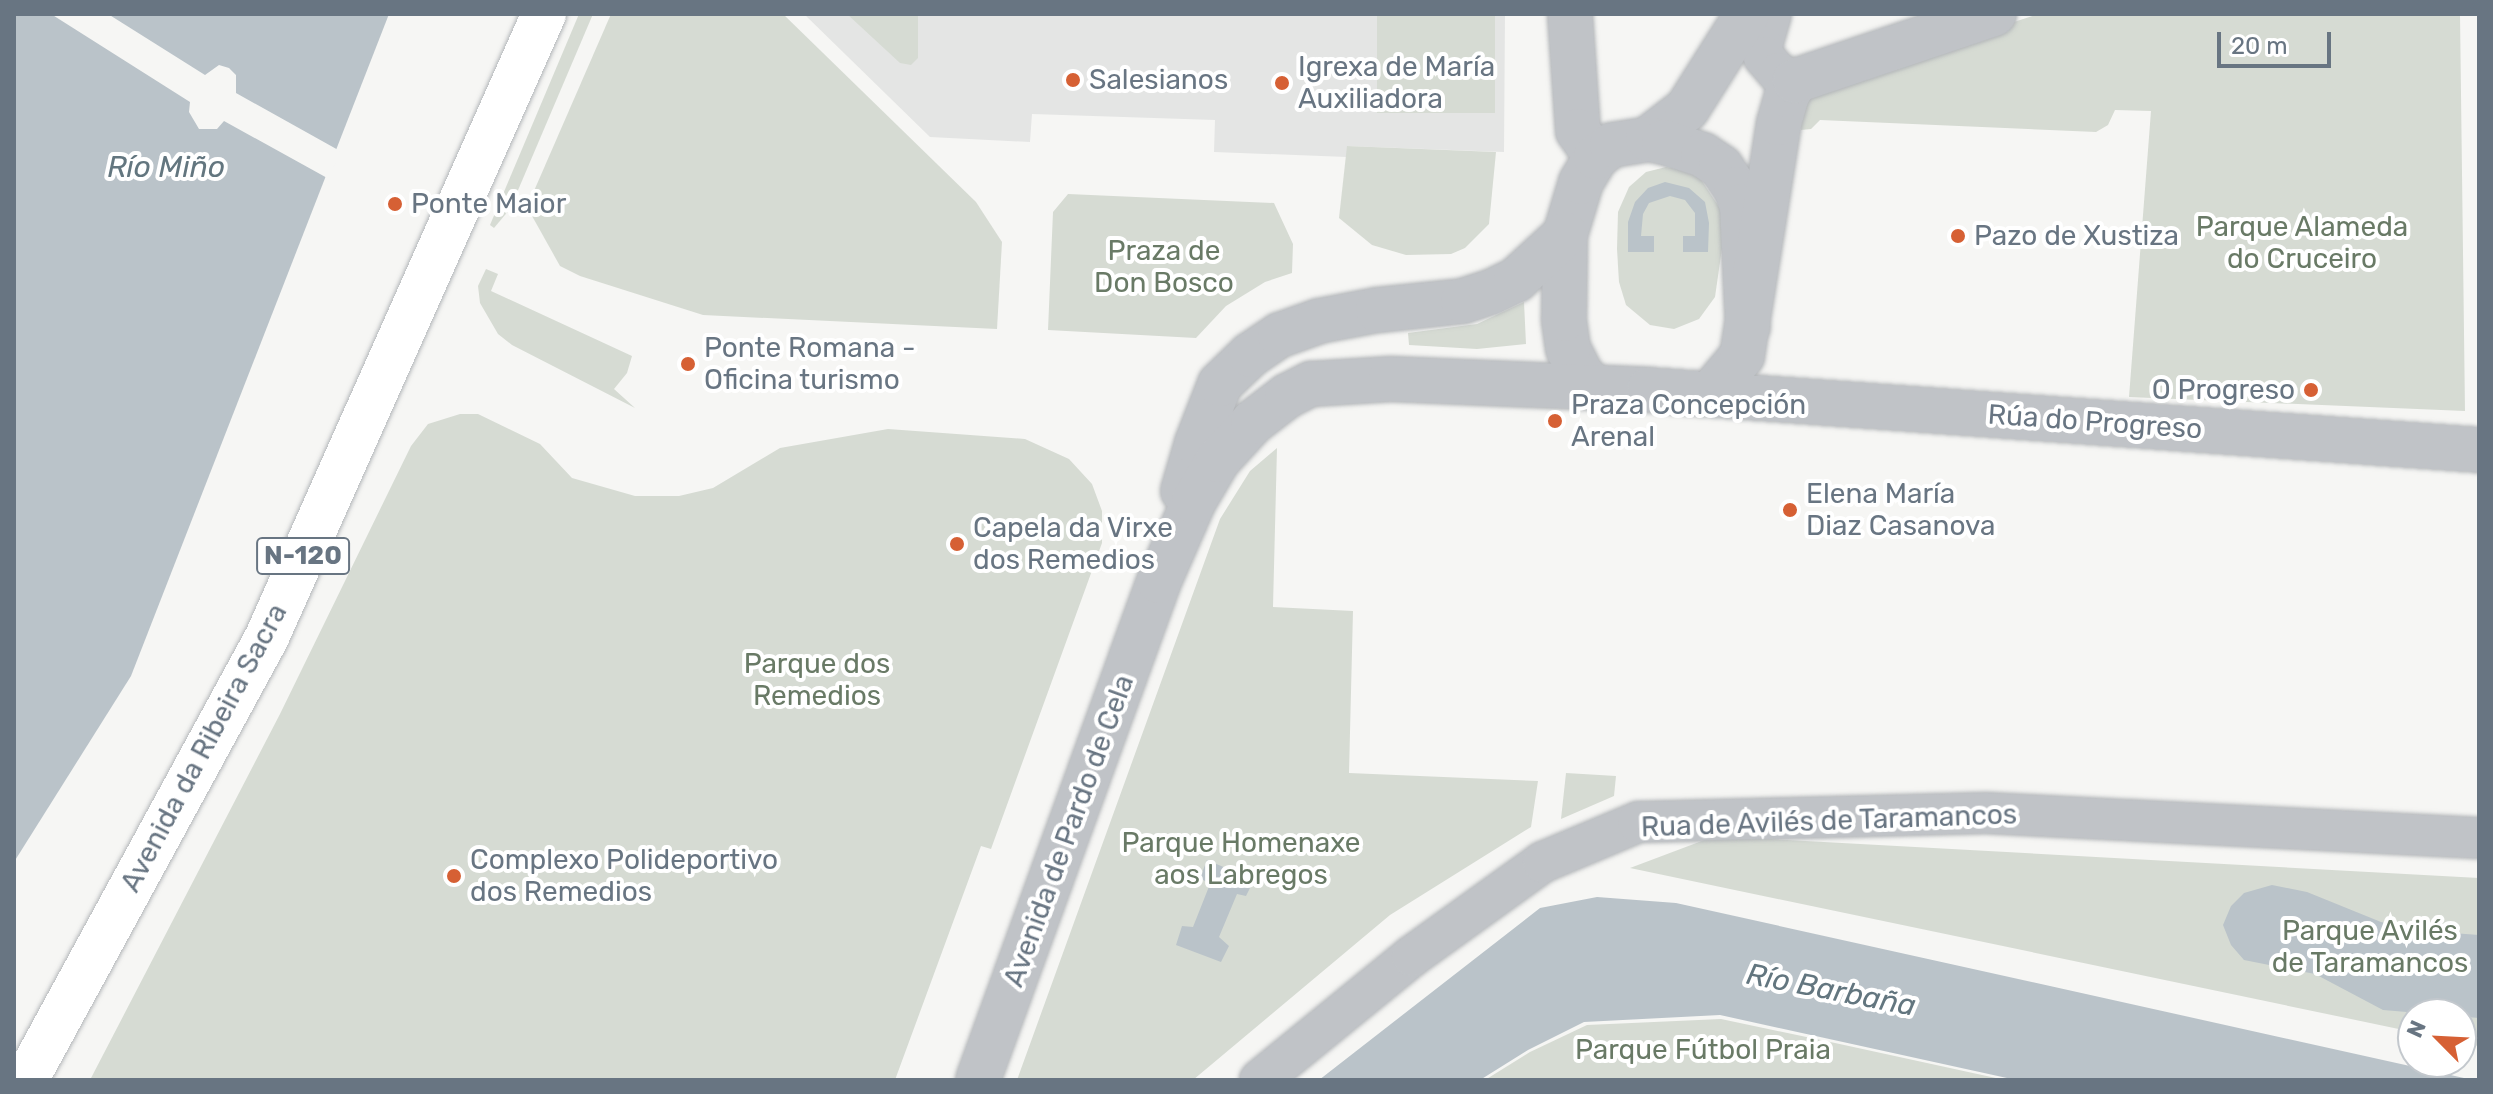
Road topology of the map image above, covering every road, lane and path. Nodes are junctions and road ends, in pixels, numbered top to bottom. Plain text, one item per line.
1 (544, 14) edge
2 (1570, 14) edge
3 (1747, 14) edge
4 (1771, 14) edge
5 (1994, 14) edge
6 (1795, 81) junction
7 (1648, 139) junction
8 (1596, 157) junction
9 (1565, 235) junction
10 (1748, 327) junction
11 (1595, 387) junction
12 (1710, 394) junction
13 (2479, 450) edge
14 (1159, 581) junction
15 (2479, 838) edge
16 (26, 1080) edge
17 (978, 1080) edge
18 (1260, 1080) edge

1 - 16 highway, Avenida da Ribeira Sacra / N-120
2 - 8 street
3 - 7 street
4 - 6 street
5 - 6 street
6 - 10 street
7 - 8 street
7 - 10 street
8 - 9 street
9 - 11 street
9 - 14 street, Avenida de Pardo de Cela
10 - 12 street
11 - 12 street
11 - 14 street, Avenida de Pardo de Cela
12 - 13 street, Rúa do Progreso
14 - 17 street, Avenida de Pardo de Cela
15 - 18 street, Rua de Avilés de Taramancos

